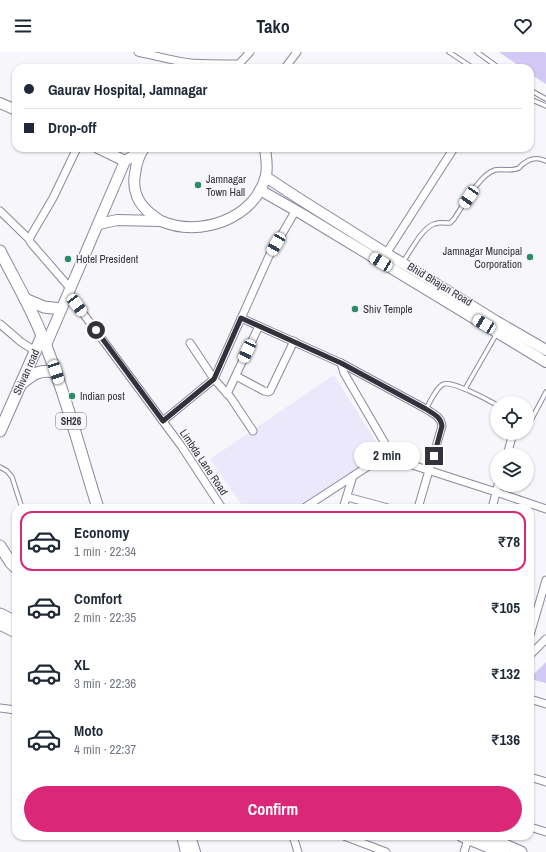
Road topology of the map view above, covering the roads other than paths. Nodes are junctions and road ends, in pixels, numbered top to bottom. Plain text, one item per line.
1 (138, 52) edge
2 (250, 52) edge
3 (297, 52) edge
4 (449, 52) edge
5 (477, 52) edge
6 (288, 64) edge
7 (467, 64) edge
8 (494, 64) edge
9 (534, 92) edge
10 (546, 99) edge
11 (534, 101) edge
12 (0, 103) edge
13 (546, 106) edge
14 (12, 108) edge
15 (75, 152) edge
16 (106, 152) edge
17 (140, 152) edge
18 (142, 152) edge
19 (265, 152) edge
20 (451, 152) edge
21 (125, 161) junction
22 (546, 161) edge
23 (266, 177) junction
24 (260, 190) junction
25 (296, 210) junction
26 (0, 211) edge
27 (160, 221) junction
28 (99, 224) junction
29 (29, 239) junction
30 (0, 251) edge
31 (384, 258) junction
32 (402, 263) junction
33 (69, 291) junction
34 (25, 299) junction
35 (60, 309) junction
36 (241, 318) junction
37 (0, 324) edge
38 (259, 326) junction
39 (497, 332) junction
40 (44, 340) junction
41 (294, 341) junction
42 (190, 343) dead end
43 (546, 350) edge
44 (35, 351) junction
45 (546, 362) edge
46 (341, 363) junction
47 (56, 372) junction
48 (236, 376) junction
49 (214, 379) junction
50 (20, 384) junction
51 (465, 389) junction
52 (546, 392) edge
53 (227, 394) junction
54 (490, 402) edge
55 (426, 409) junction
56 (534, 413) edge
57 (163, 421) junction
58 (252, 430) dead end
59 (0, 431) edge
60 (390, 452) junction
61 (0, 467) edge
62 (429, 471) junction
63 (353, 476) junction
64 (490, 486) edge
65 (496, 492) edge
66 (506, 492) edge
67 (347, 496) junction
68 (21, 504) edge
69 (97, 504) edge
70 (219, 504) edge
71 (310, 504) edge
72 (344, 504) edge
73 (374, 504) edge
74 (419, 504) edge
75 (493, 504) edge
76 (546, 509) edge
77 (0, 546) edge
78 (0, 557) edge
79 (12, 564) edge
80 (12, 564) edge
81 (546, 580) edge
82 (0, 614) edge
83 (12, 620) edge
84 (534, 621) edge
85 (0, 624) edge
86 (12, 630) edge
87 (546, 640) edge
88 (534, 651) edge
89 (534, 700) edge
90 (546, 704) edge
91 (0, 708) edge
92 (12, 710) edge
93 (534, 778) edge
94 (546, 782) edge
95 (534, 828) edge
96 (546, 832) edge
97 (294, 840) edge
98 (354, 840) edge
99 (466, 840) edge
100 (473, 840) edge
101 (493, 840) edge
102 (187, 841) edge
103 (196, 852) edge
104 (298, 852) edge
105 (386, 852) edge
106 (464, 852) edge
107 (501, 852) edge
108 (521, 852) edge

1 - 2 street
3 - 6 street
4 - 7 lane
5 - 8 lane
9 - 10 lane
11 - 13 lane
12 - 14 main road
15 - 29 street
16 - 21 main road
17 - 21 main road
18 - 27 main road
19 - 23 main road
20 - 31 street
21 - 28 main road
22 - 32 lane
23 - 24 main road
23 - 31 main road, Bhid Bhajan Road
24 - 25 main road, Bhid Bhajan Road
24 - 27 main road
25 - 31 main road, Bhid Bhajan Road
25 - 36 street
26 - 29 street, Limbda Lane Road
27 - 28 main road
28 - 33 main road
29 - 33 street, Limbda Lane Road
30 - 34 main road, SH26
31 - 32 main road, Bhid Bhajan Road
31 - 39 main road, Bhid Bhajan Road
32 - 43 main road, Bhid Bhajan Road
33 - 35 main road
33 - 57 street, Limbda Lane Road
34 - 35 main road
34 - 40 main road, SH26
35 - 40 main road
36 - 38 street
36 - 49 street
37 - 44 street
38 - 41 street
38 - 48 street
39 - 45 main road, Bhid Bhajan Road
39 - 51 lane
40 - 44 main road, Shivan road
40 - 47 main road, SH26
41 - 46 street
41 - 48 street
42 - 49 street
44 - 50 main road, Shivan road
46 - 55 street
46 - 60 street
47 - 50 main road
47 - 69 main road, SH26
48 - 53 street
49 - 53 street
49 - 57 street
50 - 59 main road, Shivan road
51 - 54 lane
51 - 55 lane
52 - 56 lane
53 - 58 street
55 - 62 street
57 - 70 street, Limbda Lane Road
60 - 62 street
60 - 63 street
61 - 68 lane
62 - 64 street
62 - 74 street
63 - 67 street
63 - 71 street
65 - 75 street
66 - 76 street
67 - 72 street
67 - 73 street
77 - 79 main road
78 - 80 street
81 - 84 street
82 - 83 main road
85 - 86 main road
87 - 88 street
89 - 90 street
91 - 92 street
93 - 94 street
95 - 96 street
97 - 104 street
98 - 105 street
99 - 106 street
100 - 107 main road
101 - 108 main road
102 - 103 main road

